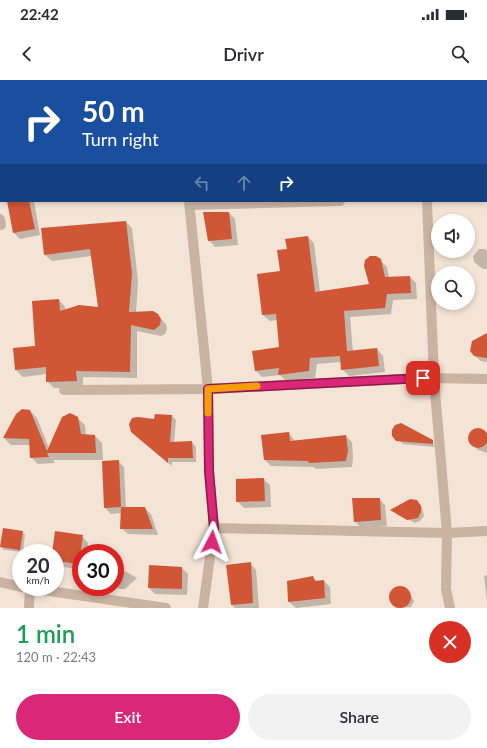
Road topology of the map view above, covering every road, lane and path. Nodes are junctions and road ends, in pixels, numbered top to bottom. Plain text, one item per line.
1 (264, 202) edge
2 (428, 202) edge
3 (189, 203) edge
4 (434, 378) junction
5 (487, 379) edge
6 (208, 389) junction
7 (64, 390) dead end
8 (214, 528) junction
9 (487, 531) edge
10 (447, 533) junction
11 (0, 582) edge
12 (12, 585) edge
13 (64, 594) edge
14 (26, 596) edge
15 (29, 608) edge
16 (166, 608) edge
17 (203, 608) edge
18 (450, 608) edge

1 - 3 street
2 - 4 street
3 - 6 street
4 - 5 street
4 - 6 street
4 - 10 street
6 - 7 street
6 - 8 street
8 - 10 street
8 - 17 street
9 - 10 street
10 - 18 street
11 - 12 street
13 - 16 street
14 - 15 street

